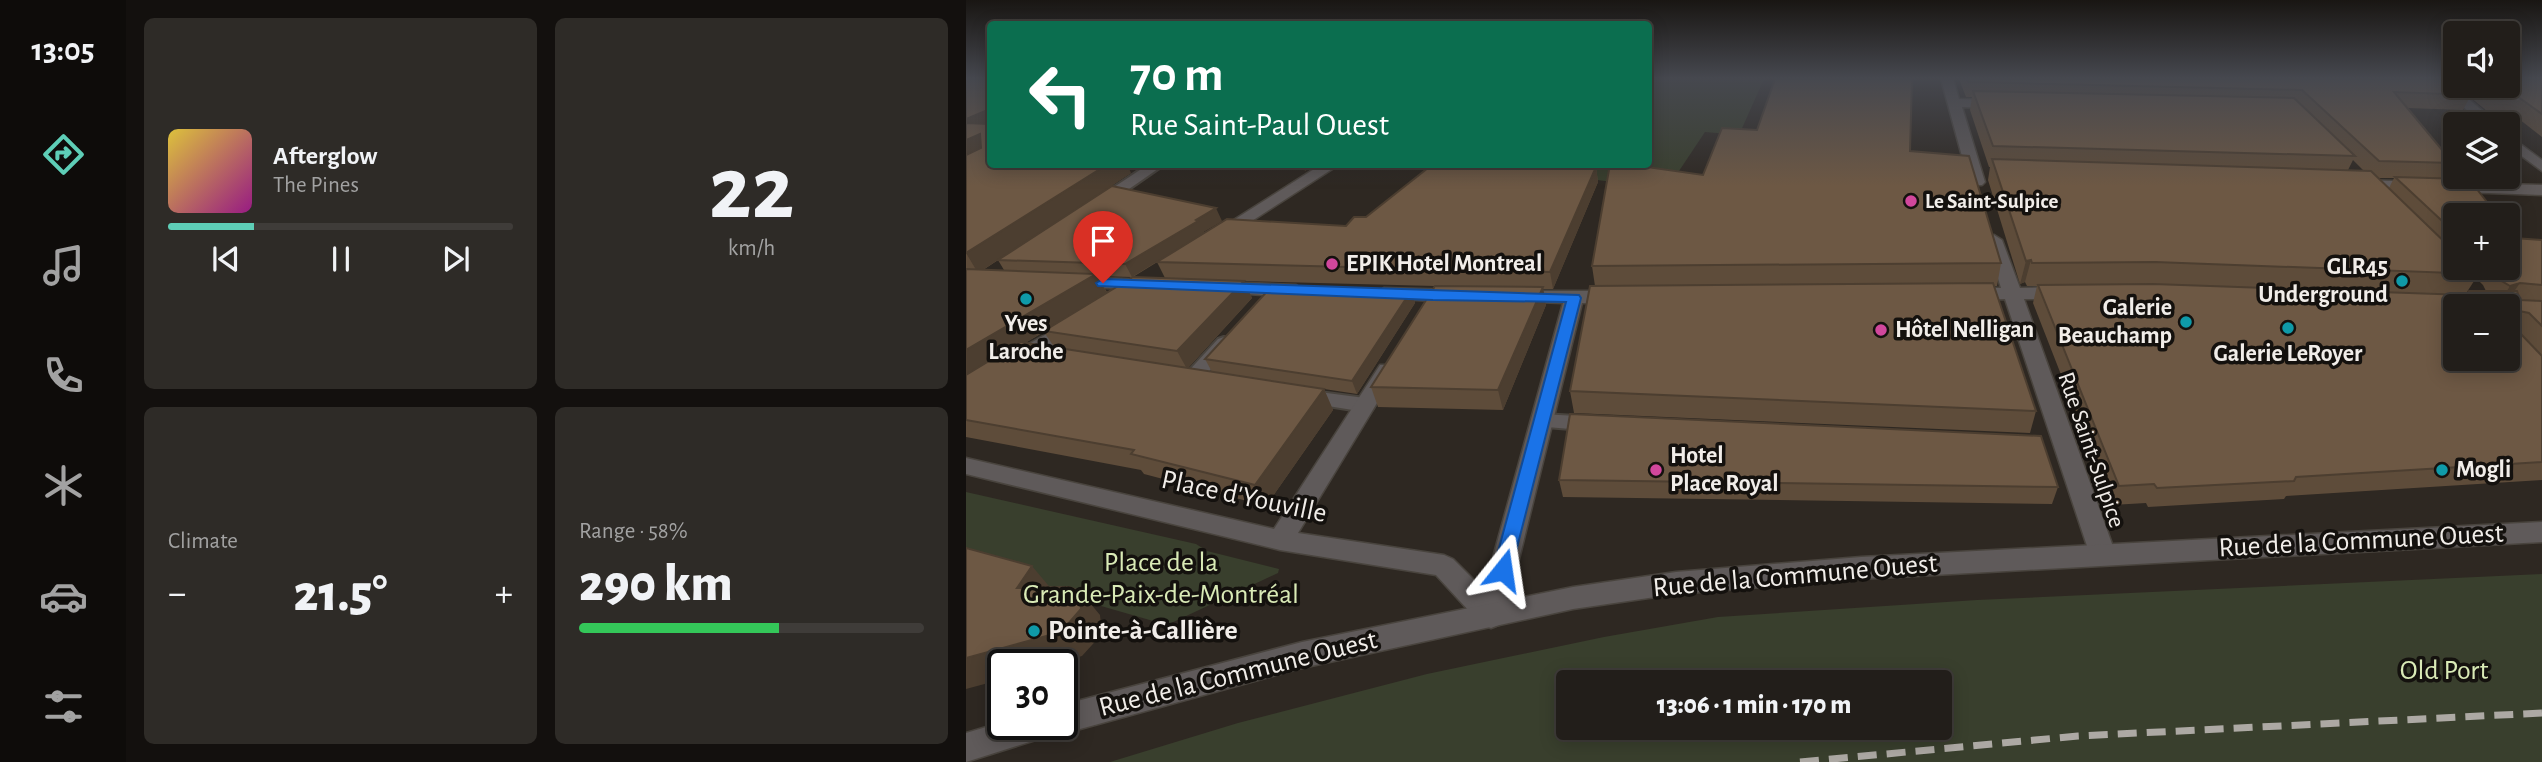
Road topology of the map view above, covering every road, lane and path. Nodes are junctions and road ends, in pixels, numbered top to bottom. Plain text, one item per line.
1 (1958, 115) edge
2 (2520, 149) edge
3 (2348, 167) edge
4 (2542, 167) edge
5 (1153, 168) edge
6 (1326, 168) edge
7 (2343, 184) edge
8 (2367, 185) junction
9 (2542, 190) edge
10 (1982, 200) edge
11 (2386, 204) edge
12 (1090, 209) edge
13 (1989, 226) edge
14 (1209, 240) edge
15 (1164, 277) edge
16 (1060, 282) edge
17 (1139, 284) junction
18 (1204, 288) edge
19 (1272, 290) junction
20 (1312, 292) edge
21 (1366, 293) edge
22 (2011, 293) junction
23 (2081, 293) edge
24 (1954, 294) edge
25 (1433, 296) junction
26 (1478, 296) edge
27 (1504, 297) edge
28 (1636, 297) edge
29 (1574, 298) junction
30 (1113, 300) edge
31 (1256, 307) edge
32 (1092, 313) edge
33 (1416, 322) edge
34 (1238, 327) edge
35 (1402, 346) edge
36 (1028, 353) junction
37 (1054, 357) edge
38 (997, 372) edge
39 (1218, 383) edge
40 (1283, 393) edge
41 (1365, 405) junction
42 (1542, 421) junction
43 (1620, 425) edge
44 (2038, 443) edge
45 (2064, 444) junction
46 (966, 466) edge
47 (2542, 532) edge
48 (1280, 540) junction
49 (2103, 555) junction
50 (1490, 617) junction
51 (1078, 716) edge
52 (993, 740) edge
53 (966, 748) edge

1 - 10 street
2 - 4 street
3 - 8 street
5 - 12 lane
6 - 14 street
7 - 8 street
8 - 9 street
8 - 11 street
13 - 22 street, Rue Saint-Sulpice
15 - 17 street
16 - 17 street
17 - 30 street
18 - 19 street
19 - 20 street
19 - 31 lane
21 - 25 street
22 - 23 street
22 - 24 street
22 - 45 street, Rue Saint-Sulpice
25 - 26 street
25 - 33 street
27 - 29 street
28 - 29 street
29 - 42 street
32 - 36 street
34 - 39 lane
35 - 41 street
36 - 37 lane
36 - 38 street
40 - 41 lane
41 - 48 street
42 - 43 lane
42 - 50 street
44 - 45 lane
45 - 49 street, Rue Saint-Sulpice
46 - 48 street, Place d'Youville
47 - 49 street, Rue de la Commune Ouest
48 - 50 street, Place d'Youville
49 - 50 street, Rue de la Commune Ouest
50 - 51 street, Rue de la Commune Ouest
52 - 53 street

